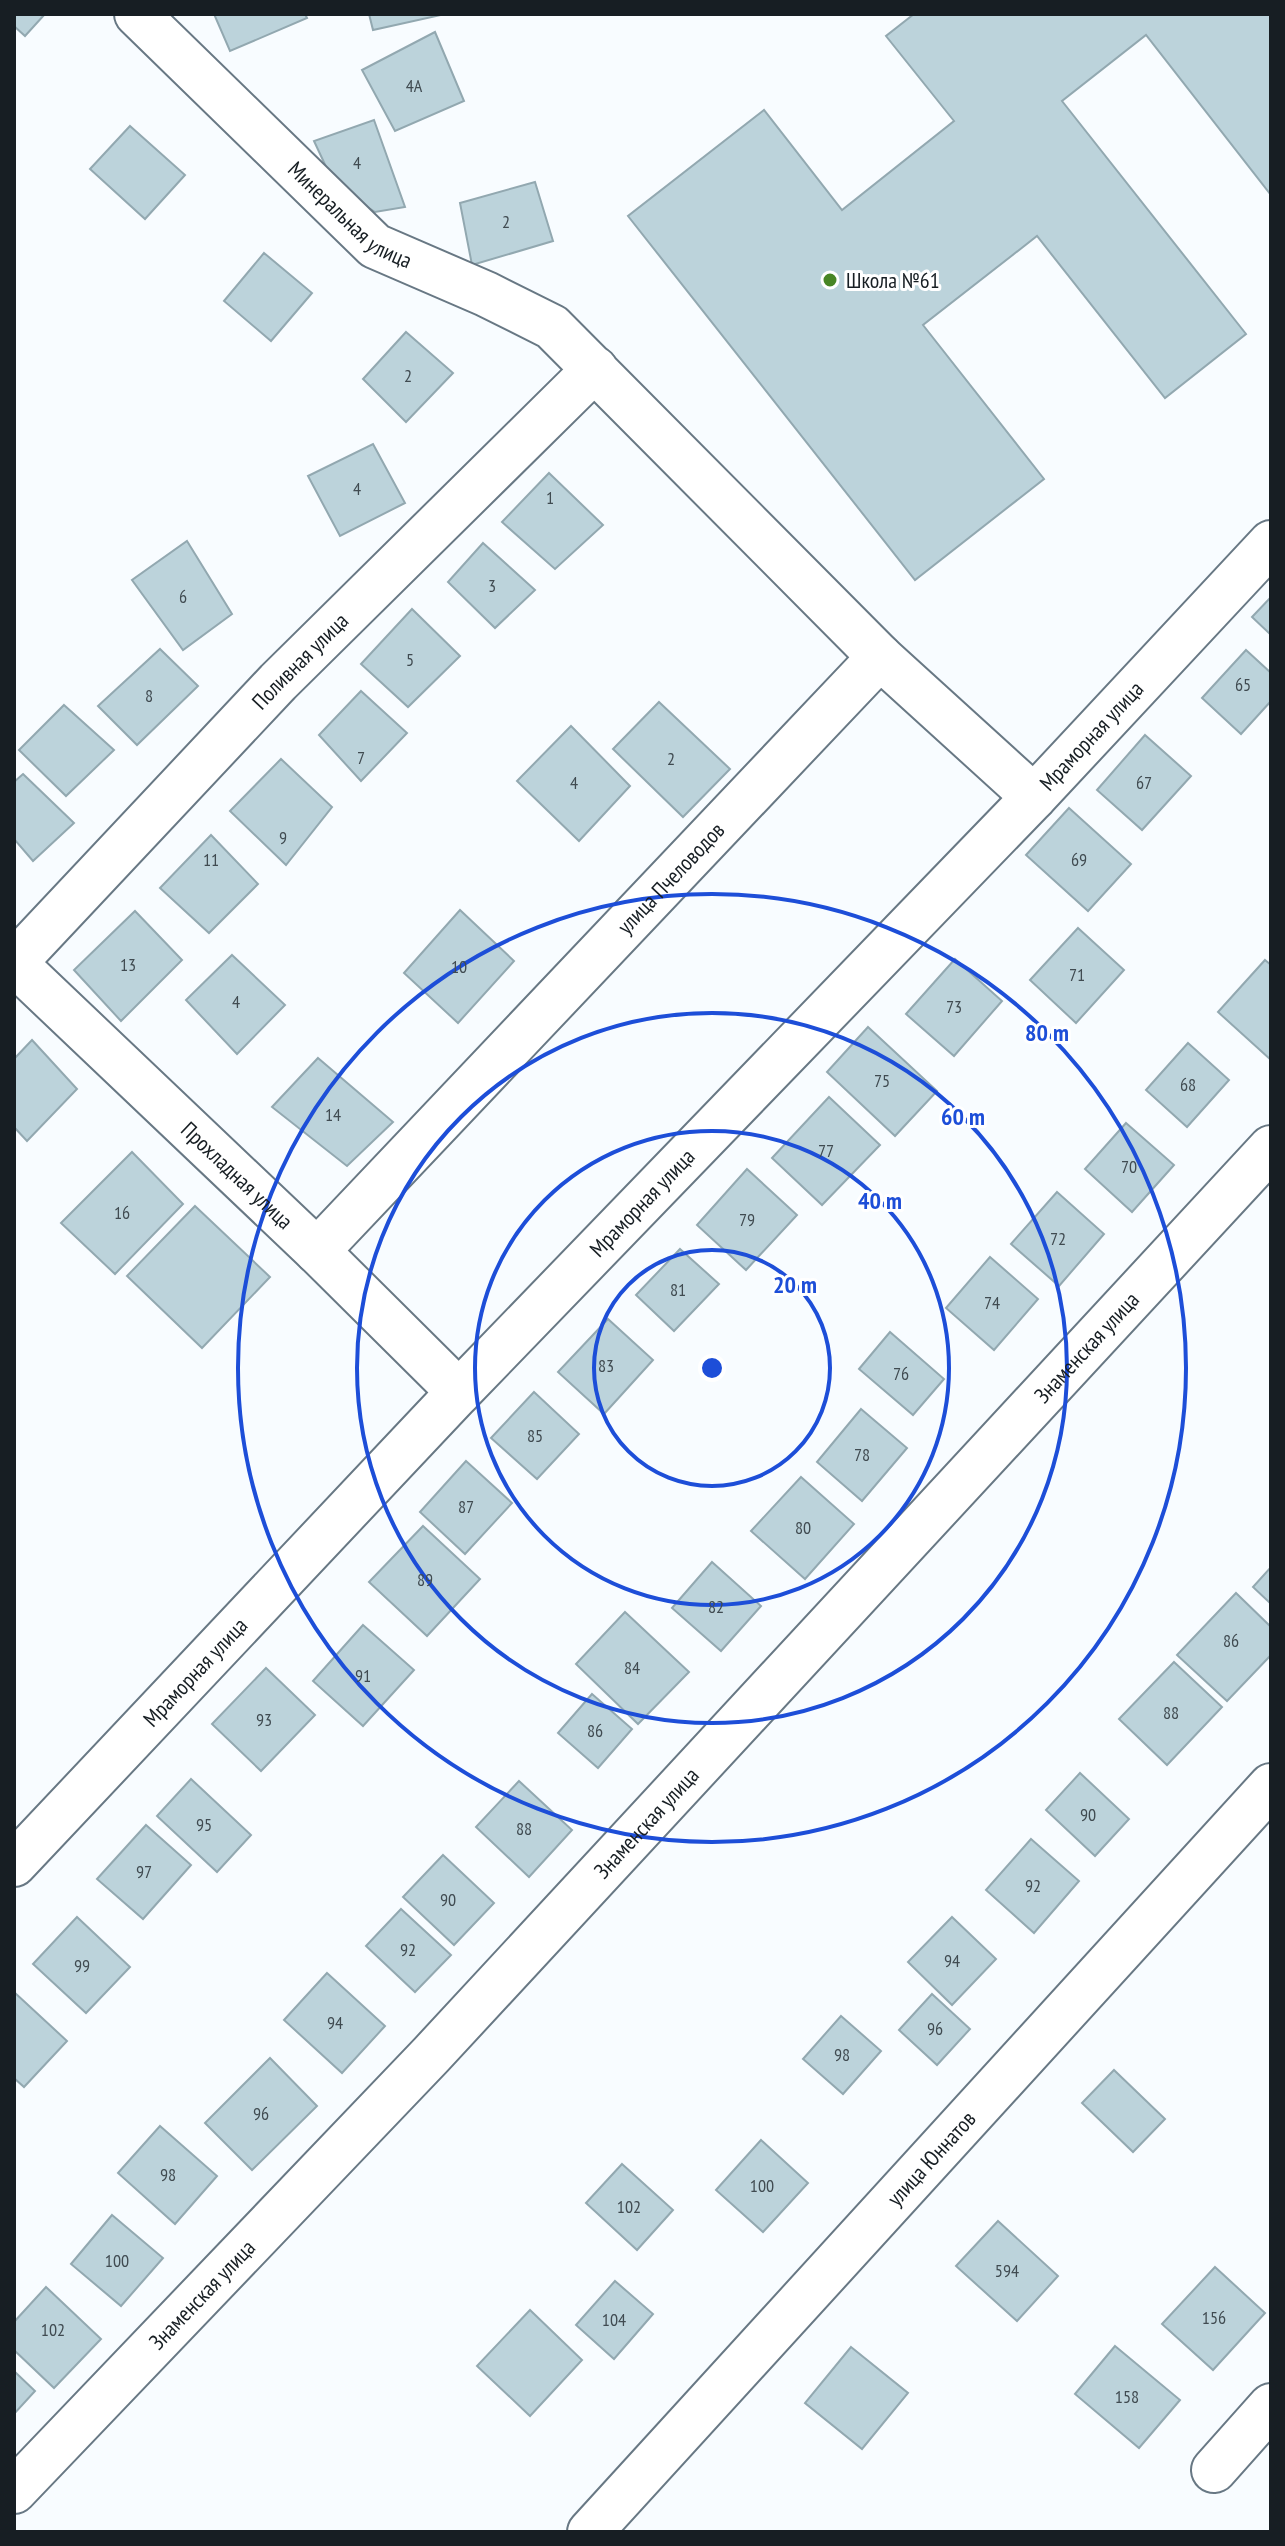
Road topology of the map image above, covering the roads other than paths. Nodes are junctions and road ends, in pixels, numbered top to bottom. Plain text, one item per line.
1 (137, 14) edge
2 (595, 369) junction
3 (1271, 543) edge
4 (880, 657) junction
5 (1034, 797) junction
6 (14, 963) edge
7 (1271, 1148) edge
8 (317, 1251) junction
9 (459, 1392) junction
10 (1271, 1786) edge
11 (15, 1860) edge
12 (1271, 2406) edge
13 (1214, 2470) dead end
14 (14, 2491) edge
15 (590, 2532) edge

1 - 2 street, Минеральная улица
2 - 4 street, Минеральная улица
2 - 6 street, Поливная улица
3 - 5 street, Мраморная улица
4 - 5 street
4 - 8 street, улица Пчеловодов
5 - 9 street, Мраморная улица
6 - 8 street, Прохладная улица
7 - 14 street, Знаменская улица
8 - 9 street, Прохладная улица
9 - 11 street, Мраморная улица
10 - 15 street, улица Юннатов
12 - 13 street

